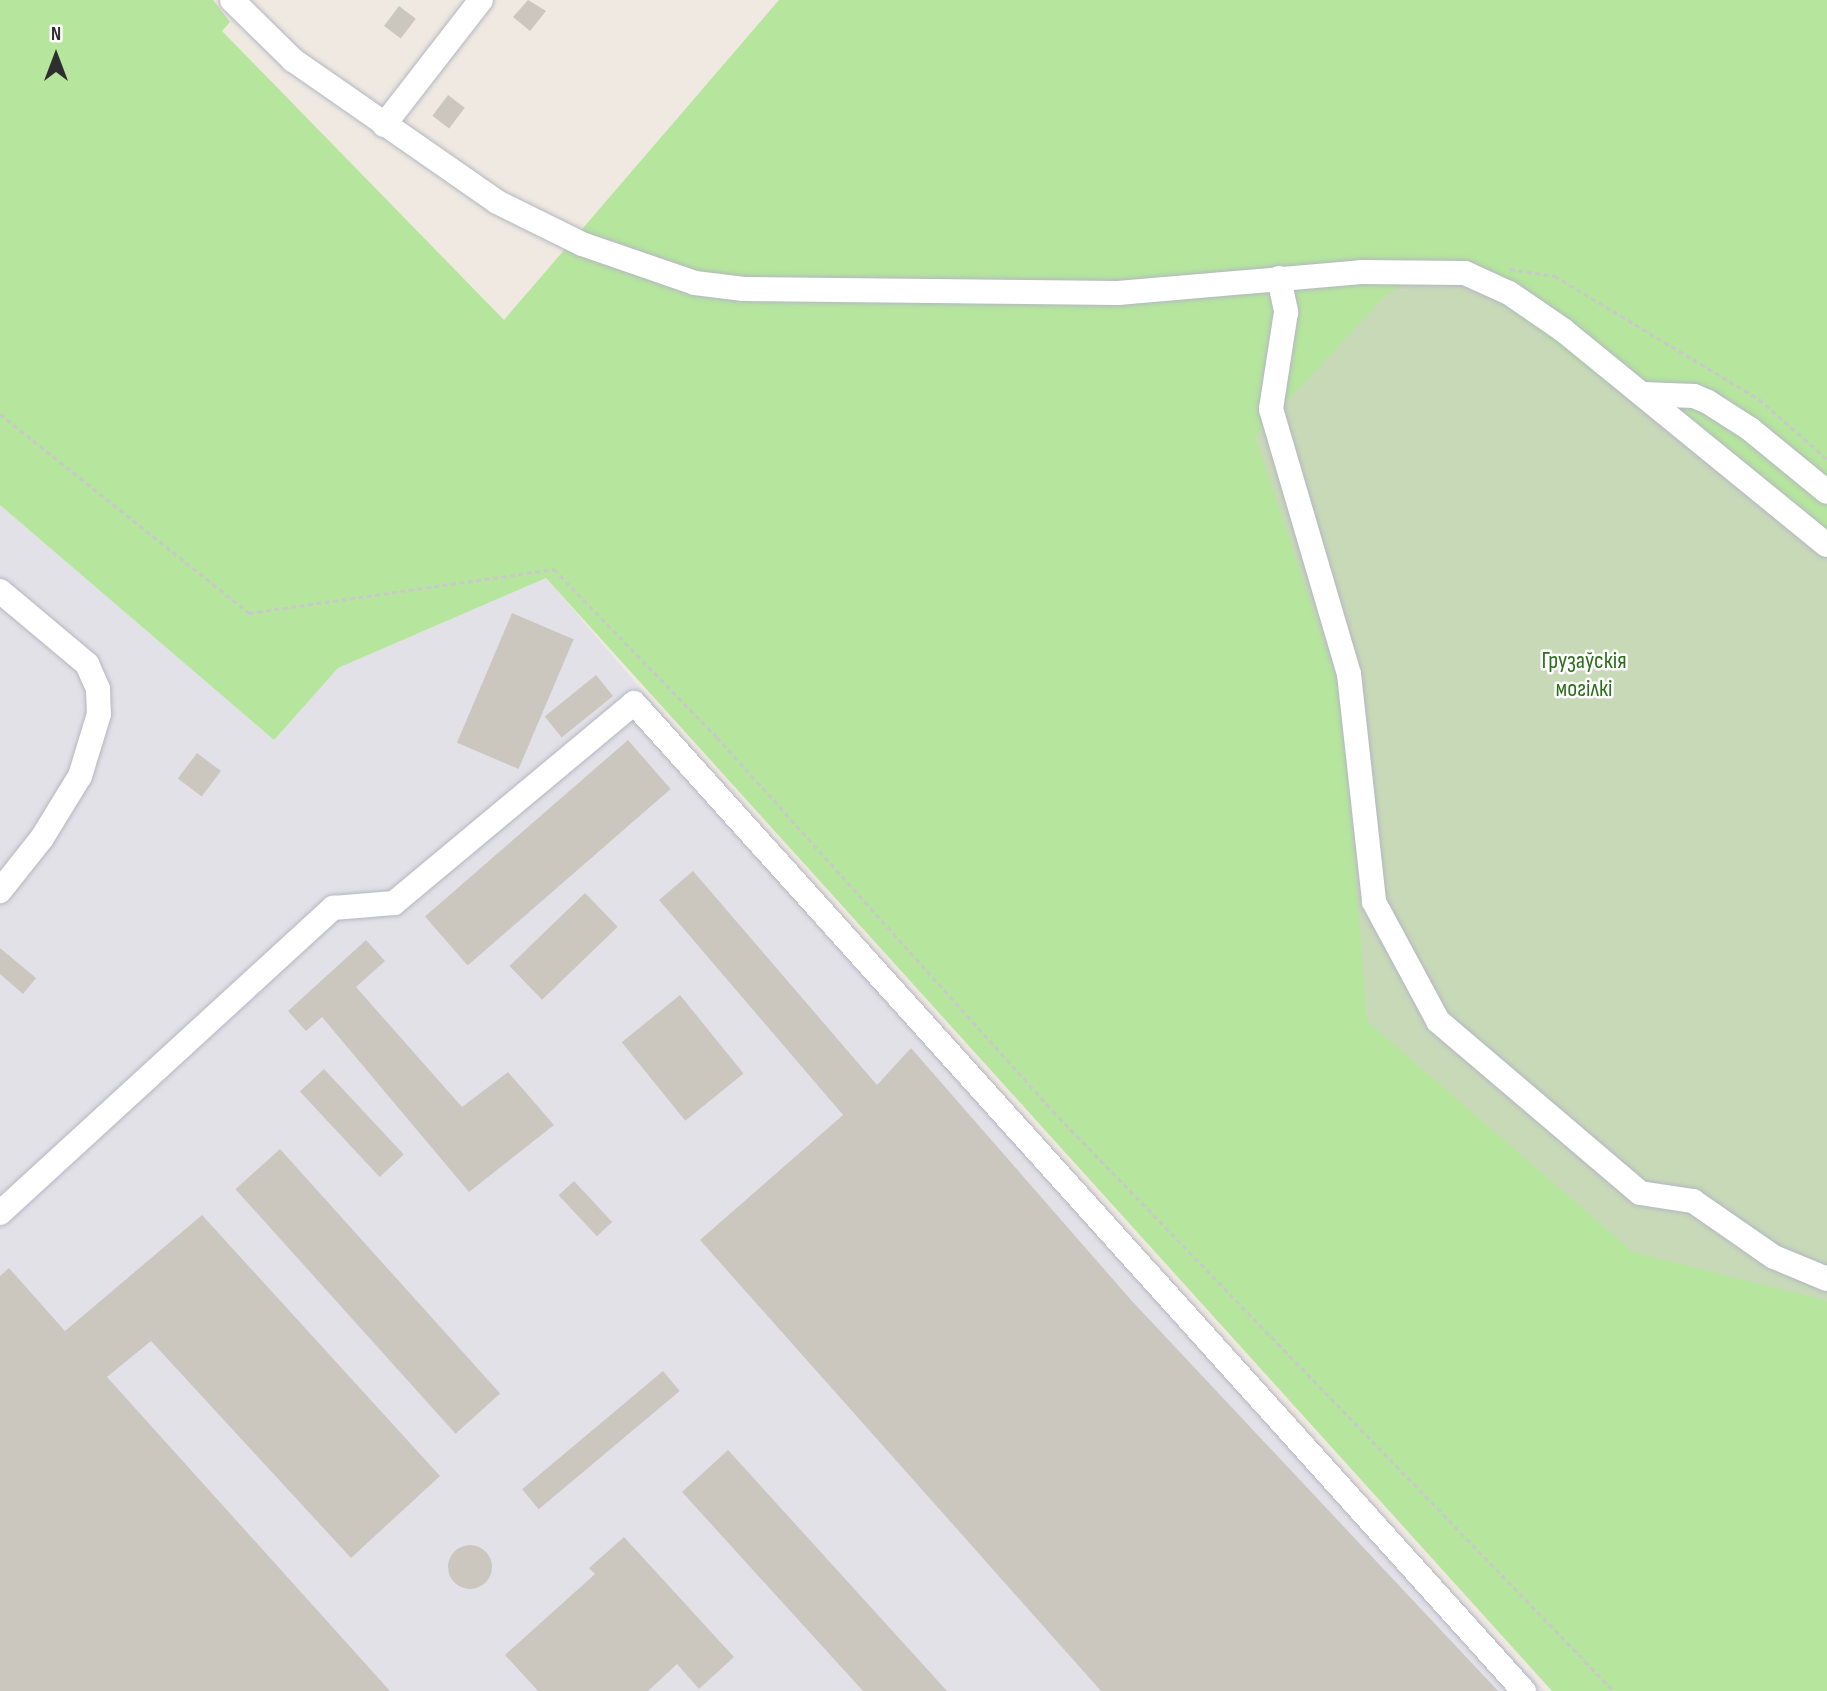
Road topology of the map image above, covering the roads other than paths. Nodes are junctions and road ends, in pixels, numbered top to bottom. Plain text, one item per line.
1 (232, 0) edge
2 (481, 0) edge
3 (384, 125) junction
4 (1279, 278) junction
5 (1643, 394) junction
6 (1827, 492) edge
7 (1827, 545) edge
8 (0, 591) edge
9 (0, 891) edge
10 (0, 1213) edge
11 (1827, 1279) edge
12 (1524, 1691) edge

1 - 3 street
2 - 3 street
3 - 4 street
4 - 5 street
4 - 11 street
5 - 6 street
5 - 7 street
8 - 9 street
10 - 12 street

